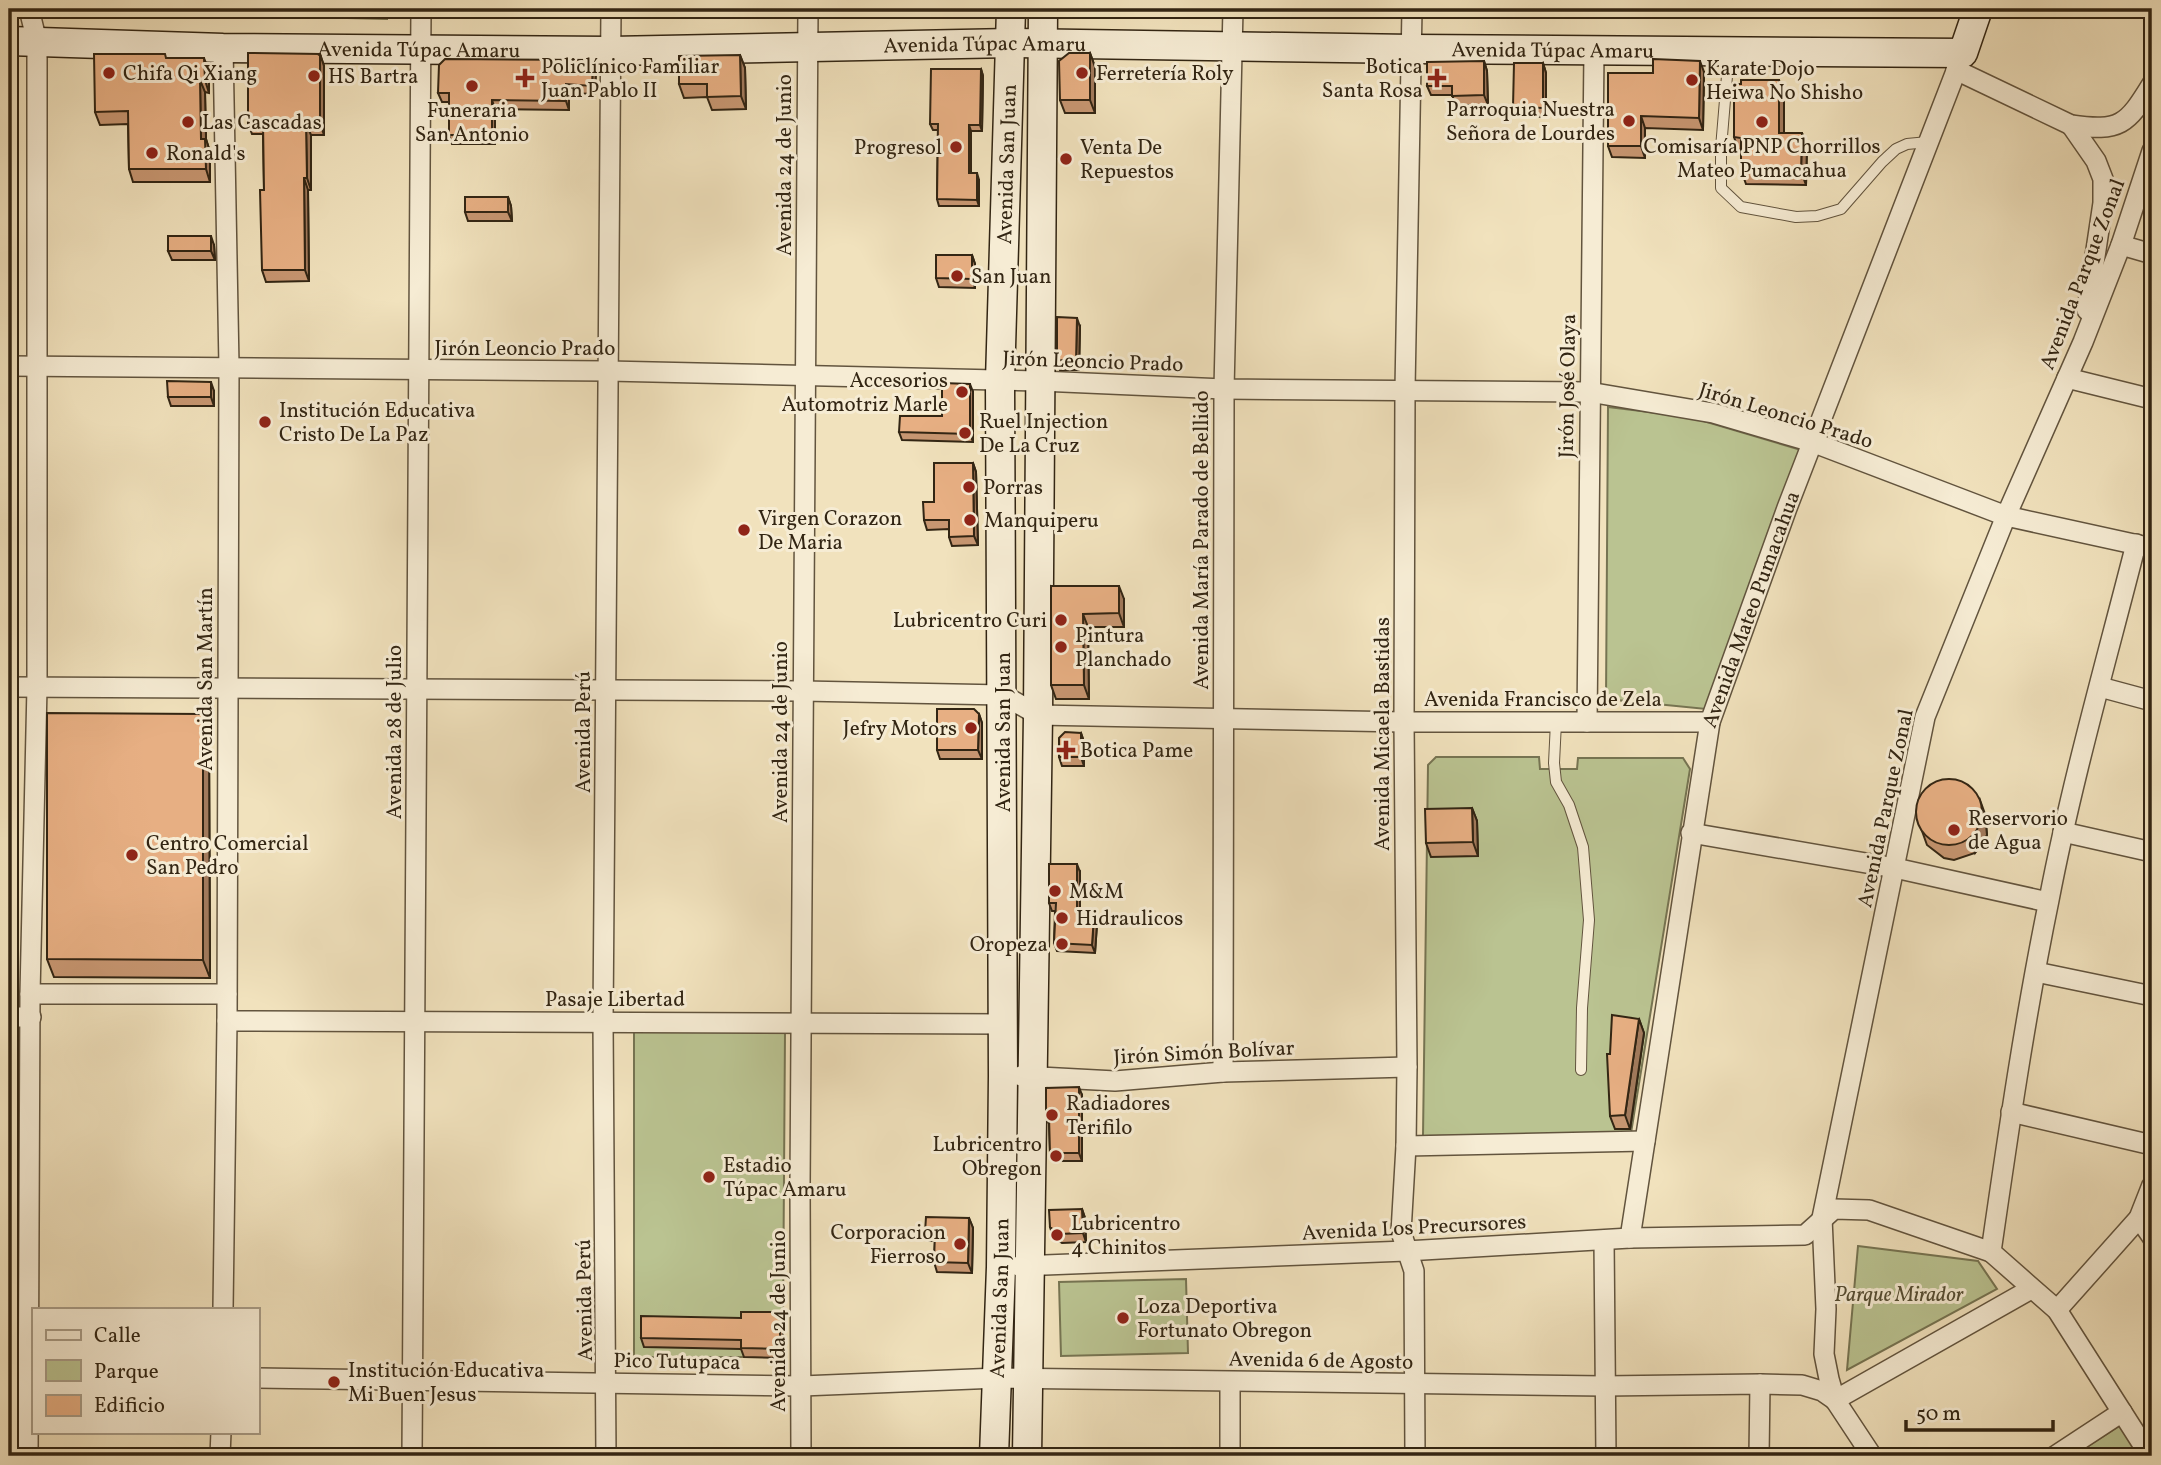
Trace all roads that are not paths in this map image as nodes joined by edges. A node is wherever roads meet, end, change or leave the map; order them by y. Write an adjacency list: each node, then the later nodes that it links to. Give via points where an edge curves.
1 (29, 9): 11 (street)
2 (421, 9): 16 (street, Avenida 28 de Julio)
3 (611, 9): 19 (street, Avenida Perú)
4 (808, 9): 17 (street, Avenida 24 de Junio)
5 (1011, 9): 12 (main road, Avenida San Juan)
6 (1043, 9): 13 (main road, Avenida San Juan)
7 (1233, 9): 14 (street, Avenida María Parado de Bellido)
8 (1412, 9): 18 (street, Avenida Micaela Bastidas)
9 (1978, 9): 22 (main road, Avenida Mateo Pumacahua)
10 (9, 41): 11 (main road, Avenida Túpac Amaru)
11 (37, 42): 15 (main road, Avenida Túpac Amaru); 31 (street)
12 (1011, 43): 13 (main road, Avenida Túpac Amaru); 17 (main road, Avenida Túpac Amaru); 37 (main road, Avenida San Juan)
13 (1043, 44): 14 (main road, Avenida Túpac Amaru); 38 (main road, Avenida San Juan)
14 (1233, 45): 18 (main road, Avenida Túpac Amaru); 39 (street, Avenida María Parado de Bellido)
15 (223, 48): 16 (main road, Avenida Túpac Amaru); 32 (street, Avenida San Martín)
16 (421, 49): 19 (main road, Avenida Túpac Amaru); 34 (street, Avenida 28 de Julio)
17 (808, 49): 19 (main road, Avenida Túpac Amaru); 35 (street, Avenida 24 de Junio)
18 (1412, 49): 20 (main road, Avenida Túpac Amaru); 40 (street, Avenida Micaela Bastidas)
19 (611, 51): 33 (street, Avenida Perú)
20 (1594, 51): 21 (main road, Avenida Túpac Amaru); 41 (street, Jirón José Olaya)
21 (1729, 52): 22 (main road, Avenida Túpac Amaru); 25 (lane, via 1721,188 1741,206 1796,217 1842,209 1896,149)
22 (1959, 61): 24 (street); 25 (street, Avenida Mateo Pumacahua)
23 (2152, 85): 24 (street, via 2120,124 2105,128)
24 (2071, 125): 29 (street, via 2103,179)
25 (1928, 142): 43 (street, Avenida Mateo Pumacahua)
26 (2152, 151): 27 (street, Avenida Parque Zonal)
27 (2121, 245): 28 (street); 29 (street, Avenida Parque Zonal)
28 (2152, 254)
29 (2083, 342): 36 (street, Avenida Parque Zonal)
30 (9, 366): 31 (street, Jirón Leoncio Prado)
31 (36, 366): 32 (street, Jirón Leoncio Prado); 47 (street)
32 (229, 366): 34 (street, Jirón Leoncio Prado); 49 (street, Avenida San Martín)
33 (608, 370): 34 (street, Jirón Leoncio Prado); 35 (street, Jirón Leoncio Prado); 51 (street, Avenida Perú)
34 (419, 371): 50 (street, Avenida 28 de Julio)
35 (806, 377): 37 (street, Jirón Leoncio Prado); 52 (street, Avenida 24 de Junio)
36 (2067, 378): 42 (street); 44 (street, Avenida Parque Zonal)
37 (1000, 381): 38 (street, Jirón Leoncio Prado); 53 (main road, Avenida San Juan)
38 (1040, 381): 39 (street, Jirón Leoncio Prado); 55 (main road, Avenida San Juan)
39 (1224, 389): 40 (street, Jirón Leoncio Prado); 56 (street, Avenida María Parado de Bellido)
40 (1405, 389): 41 (street, Jirón Leoncio Prado); 57 (street, Avenida Micaela Bastidas)
41 (1589, 392): 43 (street, Jirón Leoncio Prado, via 1713,413); 59 (street, Jirón José Olaya)
42 (2152, 399)
43 (1812, 442): 44 (street, Jirón Leoncio Prado); 60 (street, Avenida Mateo Pumacahua)
44 (2006, 516): 45 (street, Jirón Leoncio Prado); 64 (street, Avenida Parque Zonal, via 1925,718)
45 (2144, 546): 48 (street)
46 (9, 687): 47 (street)
47 (37, 687): 49 (street); 67 (street)
48 (2100, 687): 54 (street); 61 (street)
49 (227, 690): 50 (street); 68 (street, Avenida San Martín)
50 (417, 690): 51 (street); 73 (street, Avenida 28 de Julio)
51 (606, 691): 52 (street); 74 (street, Avenida Perú)
52 (803, 691): 53 (street); 75 (street, Avenida 24 de Junio)
53 (1003, 695): 55 (street, Avenida Francisco de Zela); 76 (main road, Avenida San Juan)
54 (2152, 701)
55 (1038, 715): 56 (street, Avenida Francisco de Zela); 81 (main road, Avenida San Juan)
56 (1223, 720): 57 (street, Avenida Francisco de Zela); 79 (street, Avenida María Parado de Bellido)
57 (1404, 722): 58 (street, Avenida Francisco de Zela); 77 (street, Avenida Micaela Bastidas)
58 (1556, 722): 59 (street, Avenida Francisco de Zela); 78 (lane, via 1556,782 1583,847 1589,920)
59 (1587, 722): 60 (street, Avenida Francisco de Zela)
60 (1710, 722): 62 (street, Avenida Mateo Pumacahua)
61 (2063, 832): 63 (street); 65 (street)
62 (1692, 834): 64 (street); 83 (street, Avenida Mateo Pumacahua)
63 (2152, 852)
64 (1895, 868): 65 (street); 87 (street, Avenida Parque Zonal)
65 (2048, 902): 66 (street)
66 (2036, 972): 69 (street); 82 (street)
67 (30, 993): 68 (street); 71 (street)
68 (227, 994): 72 (street, Avenida San Martín)
69 (2152, 996)
70 (9, 1017): 71 (street)
71 (31, 1017): 99 (street)
72 (227, 1021): 73 (street, Pasaje Libertad); 97 (street, Avenida San Martín)
73 (414, 1022): 74 (street, Pasaje Libertad); 102 (street, Avenida 28 de Julio)
74 (603, 1022): 75 (street, Pasaje Libertad); 104 (street, Avenida Perú)
75 (801, 1023): 76 (street, Pasaje Libertad); 108 (street, Avenida 24 de Junio)
76 (1003, 1024): 80 (main road, Avenida San Juan)
77 (1407, 1067): 79 (street, Jirón Simón Bolívar); 85 (street, Avenida Micaela Bastidas)
78 (1581, 1070)
79 (1223, 1072): 81 (street, Jirón Simón Bolívar, via 1115,1081)
80 (1003, 1076): 81 (street, Jirón Simón Bolívar); 95 (main road, Avenida San Juan)
81 (1033, 1076): 94 (main road, Avenida San Juan)
82 (2011, 1112): 84 (street); 93 (street)
83 (1645, 1141): 85 (street); 90 (street, Avenida Mateo Pumacahua)
84 (2152, 1144)
85 (1406, 1146): 92 (street, Avenida Micaela Bastidas, via 1401,1232)
86 (2152, 1185): 88 (street)
87 (1822, 1217): 90 (street, Avenida Los Precursores, via 1805,1235); 93 (street, via 1834,1209 1869,1210); 110 (street, Avenida Parque Zonal, via 1824,1354)
88 (2139, 1218): 89 (street); 98 (street)
89 (2152, 1237)
90 (1630, 1238): 91 (street, Avenida Los Precursores)
91 (1604, 1240): 92 (street, Avenida Los Precursores); 109 (street)
92 (1406, 1251): 94 (street, Avenida Los Precursores); 106 (street, Avenida Micaela Bastidas, via 1414,1271)
93 (1991, 1252): 96 (street)
94 (1030, 1265): 95 (street, Avenida Los Precursores); 103 (main road, Avenida San Juan)
95 (1001, 1267): 101 (main road, Avenida San Juan)
96 (2031, 1289): 98 (street); 110 (street)
97 (223, 1308)
98 (2057, 1310): 111 (street)
99 (23, 1378): 113 (street)
100 (259, 1378): 102 (street, Pico Tutupaca)
101 (998, 1378): 103 (street, Avenida 6 de Agosto); 108 (street, Avenida 6 de Agosto); 118 (main road, Avenida San Juan)
102 (412, 1379): 104 (street, Pico Tutupaca); 115 (street, Avenida 28 de Julio)
103 (1028, 1379): 105 (street, Avenida 6 de Agosto); 119 (main road, Avenida San Juan)
104 (607, 1382): 108 (street, Pico Tutupaca); 116 (street, Avenida Perú)
105 (1230, 1382): 106 (street, Avenida 6 de Agosto); 120 (street)
106 (1415, 1383): 109 (street, Avenida 6 de Agosto); 121 (street, Avenida Micaela Bastidas)
107 (1760, 1384): 109 (street, Avenida 6 de Agosto); 110 (street, Avenida 6 de Agosto, via 1802,1385); 123 (street)
108 (802, 1386): 117 (street, Avenida 24 de Junio)
109 (1604, 1386): 122 (street)
110 (1835, 1400): 124 (street, Avenida Parque Zonal)
111 (2122, 1412): 125 (street); 126 (street)
112 (221, 1434): 114 (street)
113 (27, 1456)
114 (220, 1456)
115 (412, 1456)
116 (606, 1456)
117 (801, 1456)
118 (994, 1456)
119 (1027, 1456)
120 (1230, 1456)
121 (1415, 1456)
122 (1605, 1456)
123 (1759, 1456)
124 (1872, 1456)
125 (2055, 1456)
126 (2150, 1456)

